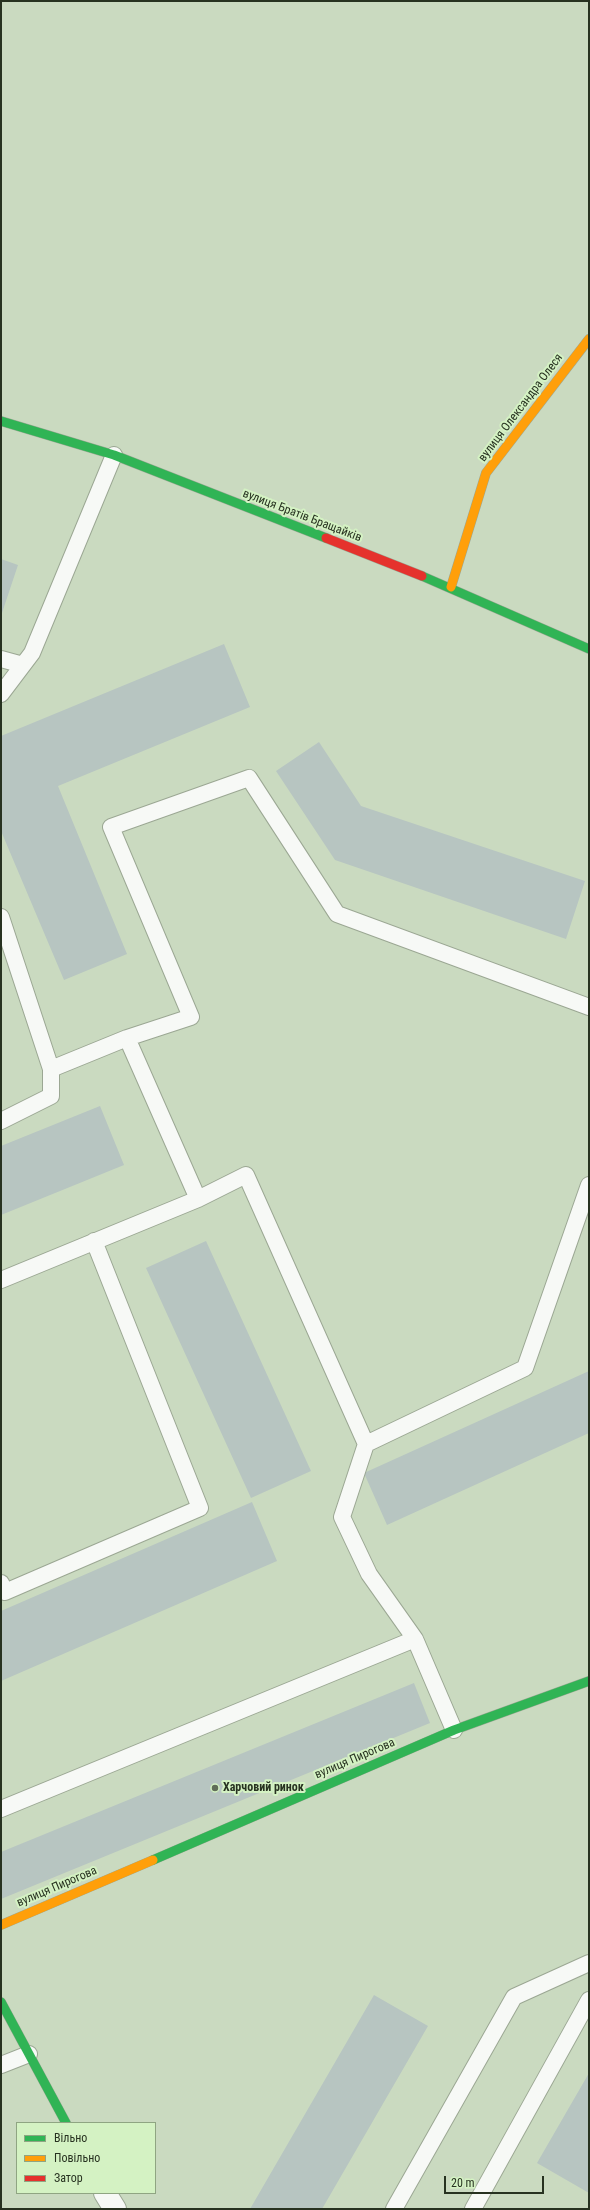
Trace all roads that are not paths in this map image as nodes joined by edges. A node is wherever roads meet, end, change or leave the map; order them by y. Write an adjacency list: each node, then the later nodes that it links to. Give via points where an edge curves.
1 (589, 339): 4 (street, вулиця Олександра Олеся, via 486,473)
2 (1, 421): 3 (street, вулиця Братів Бращайків)
3 (114, 455): 4 (street, вулиця Братів Бращайків); 7 (lane, via 32,653)
4 (451, 587): 5 (street, вулиця Братів Бращайків)
5 (589, 648)
6 (1, 659): 7 (lane)
7 (23, 665): 8 (lane)
8 (1, 694)
9 (1, 917): 12 (lane)
10 (589, 1007): 11 (lane, via 337,914 249,778 111,827 190,1017)
11 (127, 1038): 12 (lane); 15 (lane)
12 (51, 1069): 13 (lane, via 51,1096)
13 (1, 1121)
14 (589, 1185): 18 (lane, via 525,1368)
15 (198, 1199): 16 (lane); 18 (lane, via 246,1175)
16 (94, 1241): 17 (lane); 19 (lane, via 200,1508 5,1592)
17 (1, 1280)
18 (366, 1444): 20 (lane, via 342,1517 369,1574)
19 (1, 1583)
20 (415, 1640): 22 (lane); 23 (lane)
21 (589, 1681): 22 (street, вулиця Пирогова)
22 (454, 1730): 24 (street, вулиця Пирогова)
23 (1, 1809)
24 (1, 1925)
25 (589, 1963): 33 (lane, via 514,1997)
26 (589, 2000): 34 (lane)
27 (1, 2002): 28 (street)
28 (29, 2054): 29 (lane); 30 (street)
29 (1, 2065)
30 (65, 2122)
31 (106, 2194): 32 (street)
32 (115, 2209)
33 (394, 2209)
34 (473, 2209)

